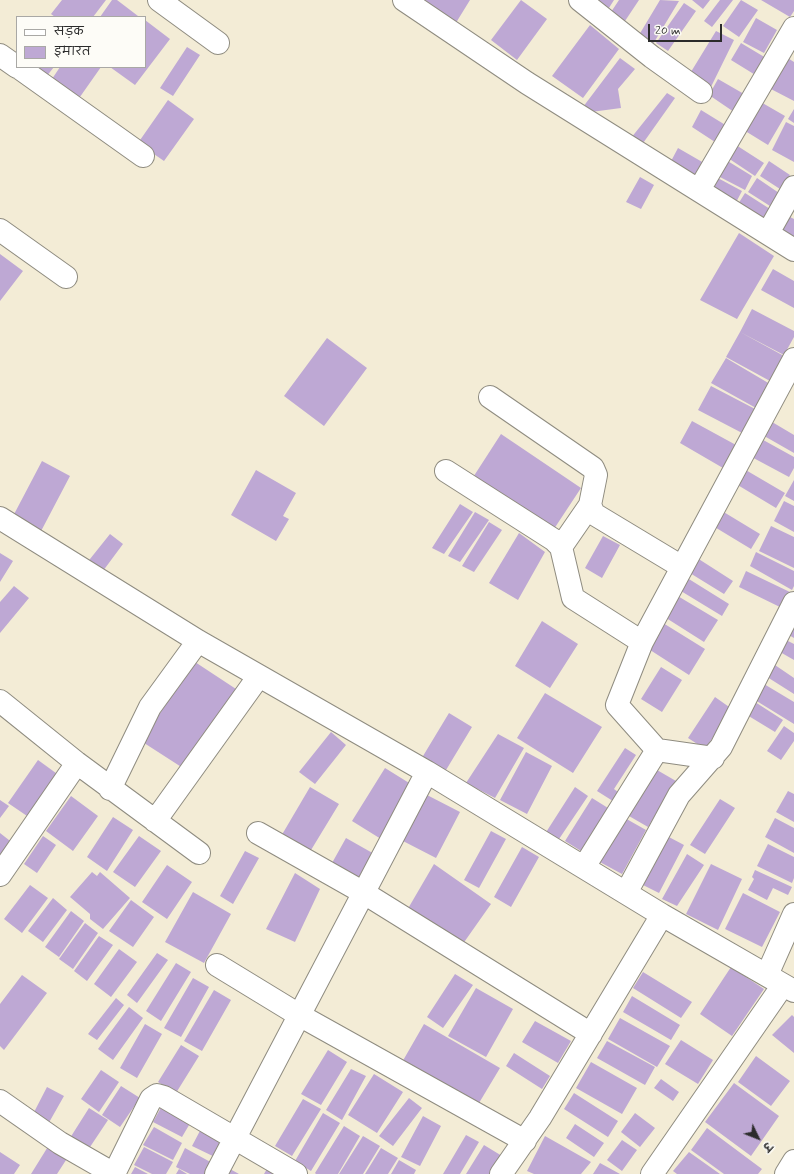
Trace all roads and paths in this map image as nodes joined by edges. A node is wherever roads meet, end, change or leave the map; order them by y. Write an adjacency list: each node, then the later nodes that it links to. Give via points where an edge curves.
1 (159, 0): 5 (street)
2 (580, 0): 9 (street)
3 (407, 1): 12 (street, via 528,82)
4 (794, 28): 12 (street)
5 (218, 43)
6 (0, 55): 7 (street)
7 (16, 66)
8 (18, 68): 10 (street)
9 (700, 92)
10 (143, 156)
11 (794, 187): 14 (street)
12 (699, 190): 14 (street)
13 (0, 230): 16 (street)
14 (768, 233): 15 (street)
15 (794, 250)
16 (66, 278)
17 (794, 359): 23 (street)
18 (490, 397): 20 (street, via 592,468 596,475 596,483)
19 (446, 471): 22 (street)
20 (590, 506): 22 (street); 23 (street, via 594,514)
21 (0, 518): 25 (street)
22 (561, 547): 26 (street, via 572,598)
23 (682, 568): 26 (street)
24 (794, 603): 30 (street)
25 (198, 641): 27 (street); 33 (street, via 150,707)
26 (642, 642): 29 (street, via 617,705)
27 (259, 676): 32 (street); 34 (street)
28 (0, 701): 31 (street)
29 (657, 750): 30 (street); 37 (street)
30 (713, 758): 40 (street, via 679,795)
31 (77, 763): 33 (street); 38 (street)
32 (427, 772): 37 (street); 39 (street)
33 (110, 789): 34 (street)
34 (155, 821): 36 (street)
35 (258, 832): 39 (street)
36 (199, 853)
37 (584, 867): 40 (street)
38 (0, 875)
39 (364, 893): 45 (street); 46 (street)
40 (626, 893): 42 (street)
41 (794, 914): 44 (street)
42 (662, 915): 44 (street); 46 (street)
43 (216, 965): 45 (street)
44 (781, 984): 55 (street)
45 (299, 1015): 48 (street); 49 (street)
46 (591, 1034): 49 (street)
47 (0, 1101): 51 (street, via 60,1143)
48 (236, 1138): 51 (street, via 157,1095 151,1100); 52 (street); 53 (street)
49 (525, 1140): 54 (street)
50 (794, 1161): 56 (street)
51 (114, 1174)
52 (216, 1174)
53 (296, 1174)
54 (501, 1174)
55 (652, 1174)
56 (786, 1174)

